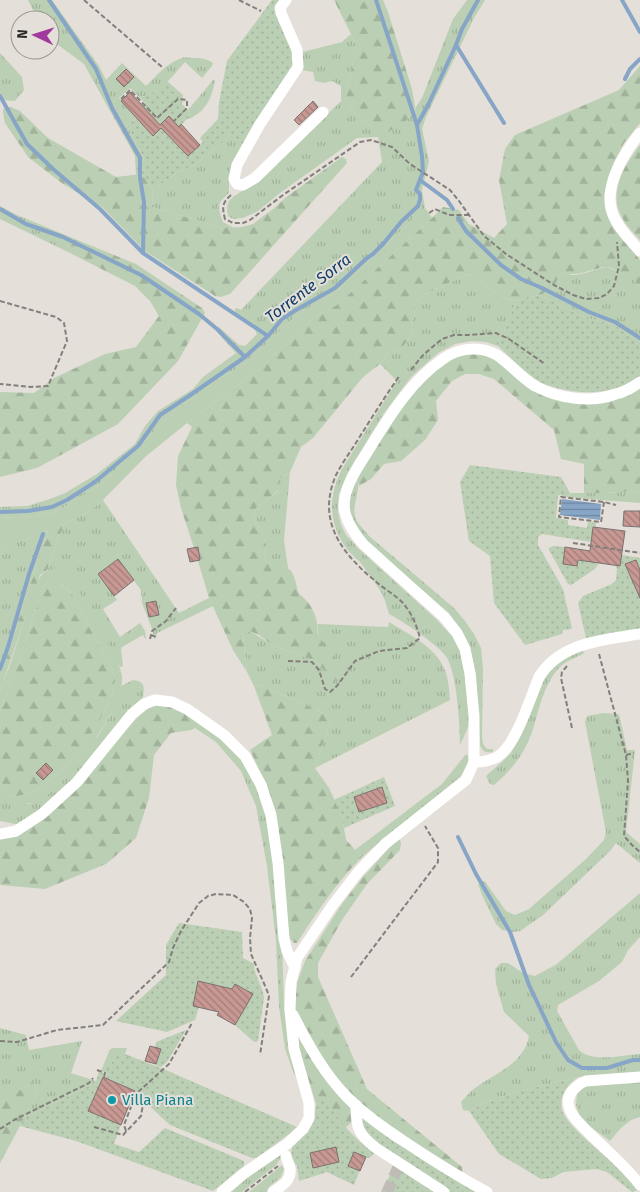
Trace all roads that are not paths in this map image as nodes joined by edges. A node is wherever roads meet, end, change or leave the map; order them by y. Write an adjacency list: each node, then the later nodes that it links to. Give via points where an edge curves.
1 (286, 0): 2 (street, via 280,8 297,50 298,66 236,165 234,179 237,184 243,185 255,178)
2 (323, 112)
3 (640, 134): 4 (street, via 620,165 610,195 610,208 615,220)
4 (640, 251)
5 (640, 382): 7 (street, via 602,398 568,397 536,386 497,355 484,350 458,351 444,358 413,385 346,488 343,506 353,532 444,617 466,649 474,716)
6 (640, 634): 7 (street, via 575,647 551,662 539,677 515,737 507,748 498,756)
7 (474, 762): 9 (street, via 466,780 385,844 359,871 309,939 297,958)
8 (0, 834): 9 (street, via 16,831 42,814 77,782 132,714 144,704 155,700 172,702 224,735 245,756 261,786 271,815 284,939)
9 (295, 968): 10 (street)
10 (290, 1009): 12 (street, via 325,1069 347,1098); 15 (street, via 294,1049 309,1103 309,1118 303,1129 286,1144)
11 (640, 1077): 14 (street, via 586,1081 572,1090 568,1106 580,1123)
12 (356, 1104): 17 (street, via 358,1130 366,1140); 18 (street, via 376,1122 429,1158)
13 (286, 1156): 16 (street, via 290,1167 288,1180)
14 (640, 1185)
15 (222, 1192)
16 (273, 1192)
17 (444, 1192)
18 (487, 1192)

